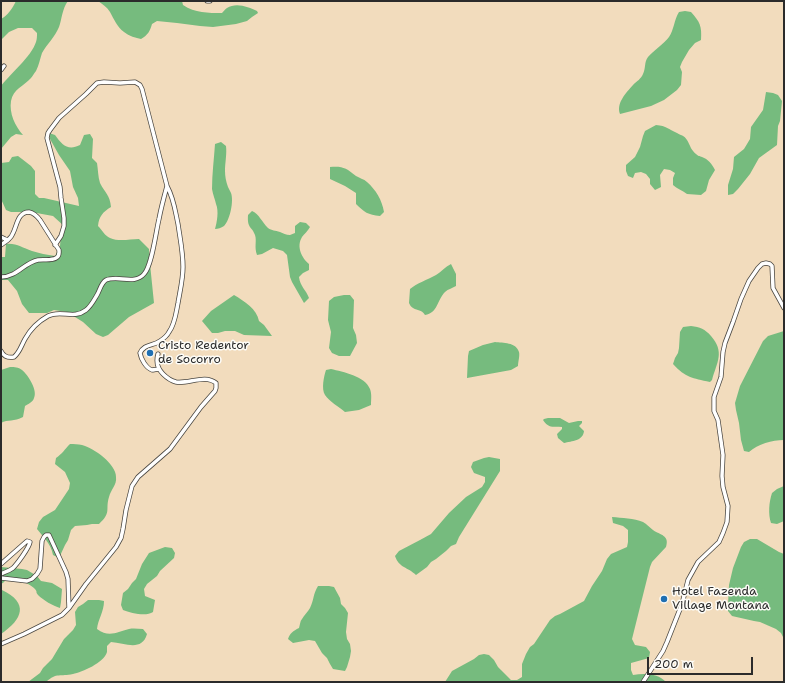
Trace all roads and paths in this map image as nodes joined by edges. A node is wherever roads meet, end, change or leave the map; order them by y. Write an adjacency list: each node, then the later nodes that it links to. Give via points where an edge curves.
1 (207, 1): 2 (street)
2 (210, 1)
3 (4, 66): 4 (street)
4 (1, 70)
5 (167, 186): 9 (street, via 140,85 135,82 97,84 59,118 48,133 64,218 61,236); 12 (street, via 152,252 145,273 141,277 107,280 87,309 75,315 51,314 33,328 14,357 6,357); 14 (street, via 175,204 182,248 182,281 169,333 160,341 143,348 140,353 148,368)
6 (1, 237): 7 (street)
7 (8, 240): 8 (street); 9 (street, via 19,218 29,212 40,220)
8 (1, 245)
9 (55, 245): 10 (street, via 59,250 58,257 37,260 13,274)
10 (1, 277)
11 (784, 308): 20 (street, via 773,288 772,266 762,264 749,281 724,343 721,377 714,396 714,411 718,420 723,455 722,476 728,506 727,522 719,542 698,562 688,580 682,604 667,642)
12 (1, 351)
13 (158, 354): 14 (street)
14 (159, 369): 18 (street, via 176,382 210,380 216,383 216,388 170,449 135,481 121,538)
15 (1, 564): 16 (street, via 22,544 30,542 16,564 8,572)
16 (1, 574)
17 (1, 578): 18 (street, via 27,581 32,579 40,569 42,541 49,535 66,572)
18 (70, 608): 19 (street, via 62,615)
19 (1, 644)
20 (643, 682)

